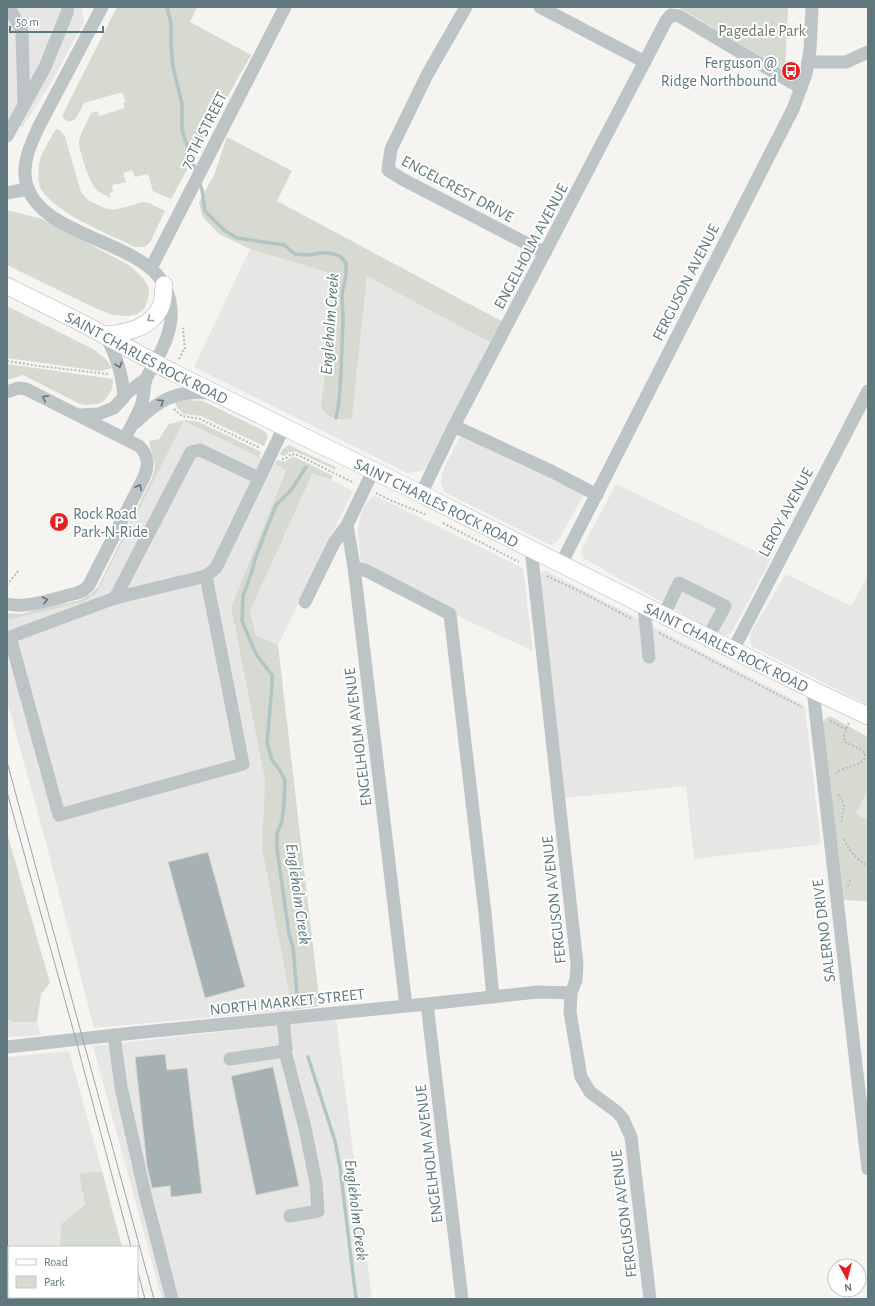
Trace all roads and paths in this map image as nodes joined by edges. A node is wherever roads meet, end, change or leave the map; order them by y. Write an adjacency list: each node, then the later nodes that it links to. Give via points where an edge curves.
1 (9, 7): 12 (street, via 22,31)
2 (68, 7): 12 (street, via 45,67)
3 (102, 7): 14 (street, via 30,145 25,174)
4 (285, 7): 17 (street, 70TH STREET)
5 (466, 7): 16 (street, ENGELCREST DRIVE, via 427,74 391,149 388,170)
6 (540, 7): 9 (street)
7 (812, 7): 10 (street, FERGUSON AVENUE)
8 (868, 52): 10 (street, via 846,62)
9 (645, 62): 11 (street, ENGELHOLM AVENUE, via 666,21 671,15 679,16); 16 (street, ENGELHOLM AVENUE)
10 (808, 62): 11 (street, FERGUSON AVENUE)
11 (801, 88): 41 (street, FERGUSON AVENUE)
12 (24, 104): 13 (street)
13 (9, 132)
14 (28, 189): 15 (street); 17 (street, via 37,205 49,216)
15 (7, 193)
16 (545, 253): 31 (street, ENGELHOLM AVENUE)
17 (150, 268): 18 (street)
18 (164, 285): 20 (main road, one-way to 20, via 163,300 156,315 130,331); 22 (street, via 169,299 170,330)
19 (7, 286): 20 (main road, SAINT CHARLES ROCK ROAD)
20 (106, 335): 22 (main road, SAINT CHARLES ROCK ROAD); 28 (street, one-way to 28, via 120,368)
21 (7, 361): 23 (path, via 85,372)
22 (155, 363): 24 (street); 27 (main road, SAINT CHARLES ROCK ROAD)
23 (114, 373)
24 (146, 379): 28 (street); 33 (street, via 141,403)
25 (868, 391): 56 (street, LEROY AVENUE)
26 (7, 392): 30 (street, one-way to 26, via 26,389 18,388)
27 (214, 393): 32 (main road, SAINT CHARLES ROCK ROAD); 33 (street, one-way to 27, via 154,407 168,398 190,392)
28 (124, 397): 30 (street, via 108,411 88,416)
29 (171, 403): 34 (path, via 174,410 182,416 200,420)
30 (80, 415): 33 (street)
31 (454, 426): 40 (street, ENGELHOLM AVENUE); 41 (street)
32 (284, 427): 36 (main road, SAINT CHARLES ROCK ROAD); 37 (street)
33 (128, 433): 52 (street, one-way to 33, via 32,604 78,593 89,586 147,471 144,450)
34 (263, 449)
35 (279, 457): 38 (path, via 285,459 291,454 298,455)
36 (373, 471): 40 (main road, SAINT CHARLES ROCK ROAD); 43 (street)
37 (259, 478): 48 (street, via 216,568); 50 (street, via 200,450 191,452)
38 (355, 484)
39 (378, 494): 42 (path)
40 (421, 494): 44 (main road, SAINT CHARLES ROCK ROAD)
41 (597, 495): 45 (street, FERGUSON AVENUE)
42 (421, 512)
43 (347, 525): 46 (street, ENGELHOLM AVENUE); 51 (street, via 334,543)
44 (531, 549): 45 (main road, SAINT CHARLES ROCK ROAD); 65 (street, FERGUSON AVENUE, via 577,964)
45 (561, 564): 53 (main road, SAINT CHARLES ROCK ROAD)
46 (354, 567): 66 (street, via 367,571 450,614 486,913); 68 (street, ENGELHOLM AVENUE)
47 (18, 570): 49 (path)
48 (206, 576): 50 (street); 50 (street, via 243,764 59,815 10,637)
49 (7, 585)
50 (115, 598)
51 (305, 602)
52 (7, 604)
53 (644, 606): 54 (main road, SAINT CHARLES ROCK ROAD); 57 (street)
54 (664, 615): 55 (main road, SAINT CHARLES ROCK ROAD); 55 (street, via 679,583 725,606)
55 (708, 637): 56 (main road, SAINT CHARLES ROCK ROAD)
56 (733, 650): 58 (main road, SAINT CHARLES ROCK ROAD)
57 (650, 657)
58 (813, 690): 59 (main road, SAINT CHARLES ROCK ROAD); 74 (street, SALERNO DRIVE)
59 (861, 713): 60 (path, via 844,736 845,742 860,749 865,758 860,763 838,770)
60 (835, 777)
61 (837, 792): 62 (path, via 844,804)
62 (841, 826)
63 (842, 834): 64 (path, via 848,848)
64 (868, 866)
65 (571, 993): 66 (street, NORTH MARKET STREET, via 537,992); 78 (street, FERGUSON AVENUE, via 570,1012 581,1077 590,1092 623,1119 630,1137)
66 (493, 997): 67 (street, NORTH MARKET STREET)
67 (427, 1004): 68 (street, NORTH MARKET STREET); 77 (street, ENGELHOLM AVENUE)
68 (406, 1006): 69 (street, NORTH MARKET STREET)
69 (283, 1018): 70 (street, NORTH MARKET STREET); 72 (street, via 286,1049)
70 (114, 1035): 71 (street, NORTH MARKET STREET); 76 (street, via 121,1087 140,1177)
71 (7, 1047)
72 (284, 1051): 73 (street); 75 (street, via 307,1136 316,1183 318,1211)
73 (230, 1059)
74 (868, 1169)
75 (290, 1216)
76 (172, 1299)
77 (462, 1299)
78 (650, 1299)

